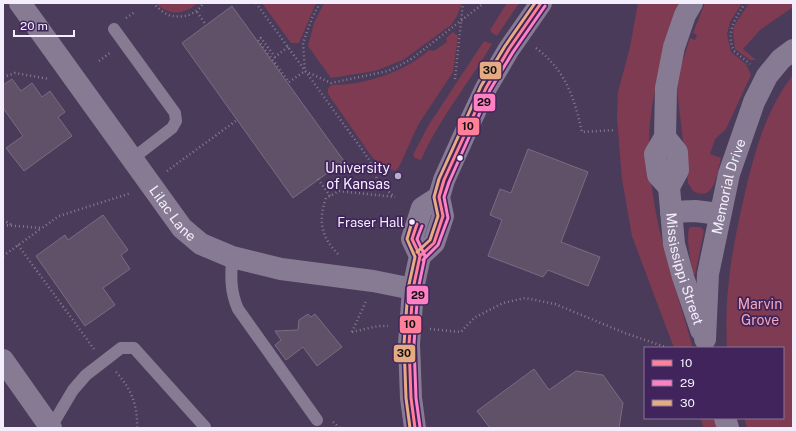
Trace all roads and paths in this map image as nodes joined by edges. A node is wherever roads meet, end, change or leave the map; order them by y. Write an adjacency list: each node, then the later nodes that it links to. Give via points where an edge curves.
1 (20, 3): 28 (street, Lilac Lane)
2 (153, 3): 12 (path, via 169,15 182,16)
3 (203, 3): 12 (path)
4 (256, 3): 16 (path)
5 (320, 3): 22 (path, via 303,43)
6 (463, 3): 13 (path)
7 (484, 3): 13 (path)
8 (541, 3): 42 (street, via 486,88 444,180 438,197 444,216 434,243 420,256)
9 (692, 3): 32 (street, Mississippi Street, via 674,47 666,88 665,137 655,154 658,175 669,187)
10 (745, 3): 21 (path, via 732,23 730,34 734,51)
11 (135, 12): 14 (path)
12 (197, 12): 15 (path)
13 (461, 20): 22 (path, via 410,60 388,71 331,83); 24 (path)
14 (118, 25): 28 (lane, via 176,121 172,128)
15 (206, 25)
16 (288, 47): 22 (path); 22 (path, via 275,57 261,38 258,40 289,83)
17 (536, 48): 27 (path, via 551,60 565,81 575,104 582,132)
18 (793, 50): 33 (street, Memorial Drive, via 768,76 754,102 729,174)
19 (112, 52): 20 (path)
20 (99, 61)
21 (745, 61)
22 (305, 71): 31 (path, via 370,161 378,184 395,197 339,191)
23 (3, 77): 25 (path, via 15,73)
24 (455, 79)
25 (52, 80)
26 (237, 120): 30 (path)
27 (615, 130)
28 (132, 159): 30 (street, Lilac Lane)
29 (318, 179): 31 (path)
30 (151, 185): 37 (path, via 59,216); 40 (street, Lilac Lane, via 182,228 201,244)
31 (330, 196): 41 (path, via 326,198 321,211 321,226 331,247)
32 (671, 212): 33 (street); 46 (street, Mississippi Street, via 674,244 682,277)
33 (720, 214): 46 (street, Memorial Drive, via 708,274)
34 (3, 220): 36 (path)
35 (3, 225): 36 (path)
36 (13, 226): 37 (path)
37 (42, 228): 38 (path)
38 (18, 245): 39 (path); 49 (path)
39 (3, 256)
40 (232, 257): 42 (street, Lilac Lane, via 281,269); 50 (lane, via 230,285 238,309)
41 (341, 258)
42 (413, 289): 54 (street, via 409,344)
43 (367, 298): 44 (path, via 352,332)
44 (388, 326)
45 (428, 328): 47 (path, via 461,332 474,318 503,303 525,298 555,304)
46 (706, 344)
47 (665, 347)
48 (3, 360): 52 (street)
49 (103, 361): 51 (lane, via 121,348 134,348); 52 (lane, via 73,390); 53 (path, via 129,389 136,408)
50 (316, 420)
51 (205, 427)
52 (51, 428)
53 (137, 428)
54 (414, 428)

